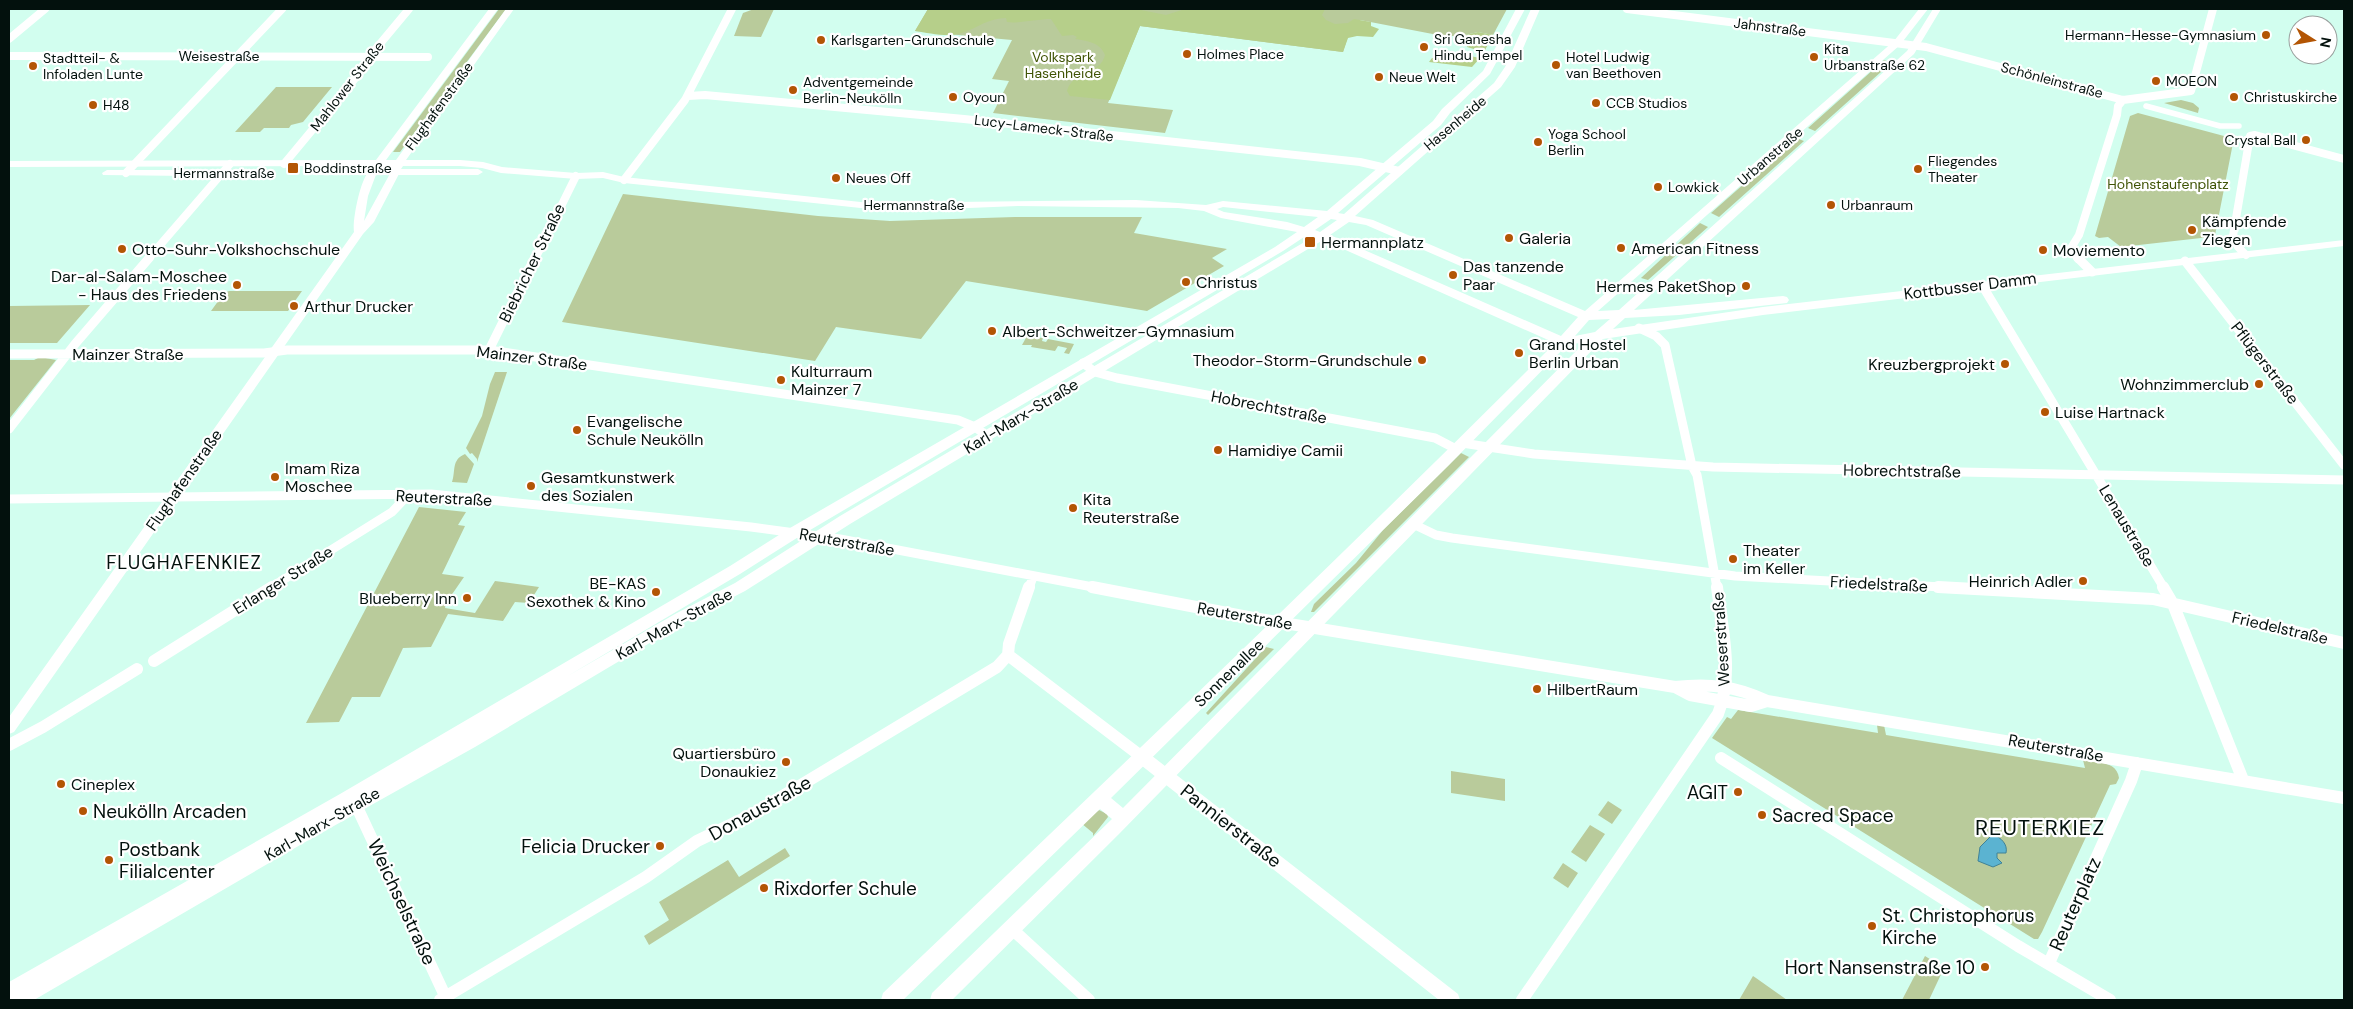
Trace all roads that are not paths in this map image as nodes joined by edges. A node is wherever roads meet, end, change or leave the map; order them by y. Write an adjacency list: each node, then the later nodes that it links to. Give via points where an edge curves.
1 (45, 9): 13 (street)
2 (282, 9): 18 (street)
3 (409, 9): 19 (street, Mahlower Straße)
4 (493, 9): 31 (main road, Flughafenstraße)
5 (510, 9): 36 (main road, Flughafenstraße)
6 (732, 9): 23 (street)
7 (1627, 9): 14 (street, Jahnstraße)
8 (1924, 9): 14 (main road, Urbanstraße)
9 (1937, 9): 15 (main road, Urbanstraße)
10 (2213, 9): 25 (street, Schönleinstraße, via 2191,91)
11 (1521, 10): 12 (main road); 22 (main road, Hasenheide, via 1491,66)
12 (1535, 11): 24 (main road, Hasenheide, via 1510,67)
13 (9, 39)
14 (1897, 44): 15 (street, Jahnstraße); 17 (main road, Urbanstraße)
15 (1914, 46): 21 (main road, Urbanstraße); 25 (street, Schönleinstraße)
16 (9, 56): 18 (street, Weisestraße)
17 (1883, 56): 21 (main road); 28 (main road, Urbanstraße)
18 (237, 57): 19 (street, Weisestraße); 32 (street)
19 (371, 57): 20 (street, Weisestraße); 34 (street, Mahlower Straße)
20 (428, 57)
21 (1900, 62): 29 (main road, Urbanstraße)
22 (1473, 85): 24 (main road, via 1482,89); 35 (main road, Hasenheide, via 1437,122)
23 (688, 96): 35 (street, Lucy-Lameck-Straße, via 946,117); 43 (street)
24 (1486, 96): 39 (main road, Hasenheide)
25 (2123, 100): 54 (street, via 2116,110 2079,235 2071,248)
26 (2146, 106): 27 (street, via 2220,126)
27 (2239, 126)
28 (1796, 133): 29 (main road); 55 (main road, Urbanstraße)
29 (1814, 140): 57 (main road, Urbanstraße)
30 (2344, 159): 52 (street, via 2250,136 2233,236)
31 (378, 162): 34 (main road, Hermannstraße); 36 (main road, Hermannstraße); 40 (main road, Flughafenstraße)
32 (135, 163): 33 (main road, Hermannstraße); 37 (main road, Hermannstraße); 41 (street)
33 (9, 164)
34 (284, 164): 37 (main road, Hermannstraße)
35 (1386, 166): 39 (street, Lucy-Lameck-Straße); 45 (main road, Hasenheide)
36 (397, 167): 40 (main road, Hermannstraße); 42 (main road, Hermannstraße); 48 (street, Flughafenstraße, via 369,222)
37 (227, 168): 40 (main road, Hermannstraße); 41 (main road, Hermannstraße); 68 (street)
38 (9, 171): 41 (main road, Hermannstraße)
39 (1399, 171): 46 (main road, Hasenheide)
40 (372, 172): 48 (street, Flughafenstraße, via 362,201)
41 (126, 173)
42 (576, 176): 43 (main road, Hermannstraße, via 605,183); 65 (street, Biebricher Straße)
43 (624, 180): 44 (main road, Hermannstraße, via 870,206 1136,203)
44 (1206, 208): 45 (main road, Hermannstraße, via 1223,204); 47 (main road, Hermannstraße, via 1221,215)
45 (1329, 215): 46 (main road); 47 (main road)
46 (1348, 218): 50 (main road); 60 (main road, via 1369,222)
47 (1307, 230): 50 (main road); 69 (main road, Karl-Marx-Straße)
48 (360, 232): 66 (street, Flughafenstraße)
49 (2344, 235): 52 (main road, Kottbusser Damm)
50 (1323, 236): 64 (main road); 70 (main road, Karl-Marx-Straße)
51 (2344, 243): 52 (main road, Kottbusser Damm)
52 (2242, 251): 53 (main road, Kottbusser Damm); 54 (main road, Kottbusser Damm)
53 (2185, 261): 54 (main road, Kottbusser Damm); 76 (street, Pflügerstraße)
54 (2088, 269): 56 (main road, Kottbusser Damm); 58 (main road, Kottbusser Damm)
55 (1629, 278): 57 (main road); 60 (main road, Urbanstraße)
56 (1982, 285): 61 (main road, Kottbusser Damm); 78 (street, Lenaustraße)
57 (1650, 288): 59 (main road, Urbanstraße)
58 (1679, 311): 59 (main road, Kottbusser Damm); 61 (main road)
59 (1621, 315): 60 (main road); 63 (main road)
60 (1586, 316): 63 (main road); 64 (main road)
61 (1686, 322): 62 (main road, Kottbusser Damm)
62 (1639, 328): 63 (main road, Kottbusser Damm); 77 (street, Weserstraße, via 1660,338 1665,345)
63 (1597, 337): 64 (main road); 75 (main road, Sonnenallee)
64 (1563, 342): 74 (main road, Sonnenallee)
65 (489, 350): 66 (street, Mainzer Straße); 71 (street, Mainzer Straße, via 958,420)
66 (275, 351): 68 (street, Mainzer Straße); 81 (street, Flughafenstraße)
67 (9, 354): 68 (street, Mainzer Straße)
68 (68, 354): 72 (street)
69 (1083, 364): 70 (street, Hobrechtstraße); 71 (main road, Karl-Marx-Straße)
70 (1095, 372): 73 (main road, Karl-Marx-Straße); 74 (street, Hobrechtstraße, via 1434,438)
71 (975, 427): 73 (street, Mainzer Straße); 84 (main road, Karl-Marx-Straße)
72 (9, 429)
73 (987, 436): 85 (main road, Karl-Marx-Straße)
74 (1459, 446): 75 (street, Hobrechtstraße); 89 (main road, Sonnenallee)
75 (1488, 447): 77 (street, Hobrechtstraße, via 1582,459); 83 (main road, Sonnenallee)
76 (2344, 465)
77 (1692, 466): 78 (street, Hobrechtstraße); 86 (street, Weserstraße, via 1698,480)
78 (2096, 475): 79 (street, Hobrechtstraße); 88 (street, Lenaustraße)
79 (2344, 480)
80 (409, 494): 81 (street, Reuterstraße); 84 (street, Reuterstraße, via 436,494); 93 (street, Erlanger Straße, via 392,512)
81 (172, 497): 82 (street, Reuterstraße); 99 (street, Flughafenstraße)
82 (9, 499)
83 (1413, 524): 86 (street, Friedelstraße, via 1436,535 1452,538); 90 (main road, Sonnenallee)
84 (794, 532): 85 (street, Reuterstraße); 108 (main road, Karl-Marx-Straße)
85 (820, 536): 87 (street, Reuterstraße); 108 (main road, Karl-Marx-Straße, via 740,587 680,618 444,757)
86 (1716, 574): 88 (street, Friedelstraße, via 2143,598); 96 (street, Weserstraße)
87 (1034, 577): 89 (street, Reuterstraße); 92 (street, via 1009,644)
88 (2173, 604): 91 (street, Friedelstraße); 105 (street, Lenaustraße)
89 (1280, 622): 90 (street, Reuterstraße); 101 (main road, Sonnenallee)
90 (1311, 627): 95 (street, Reuterstraße); 104 (main road, Sonnenallee)
91 (2344, 643)
92 (1008, 655): 101 (street, Pannierstraße); 113 (street, Donaustraße, via 997,668 753,814 736,820 677,855)
93 (154, 661)
94 (137, 669): 100 (street)
95 (1675, 687): 96 (street, Reuterstraße, via 1697,683); 98 (street, Reuterstraße, via 1690,694)
96 (1726, 688): 97 (street, Reuterstraße); 98 (street, Weserstraße)
97 (1767, 700): 98 (street, Reuterstraße, via 1751,706); 103 (street, Reuterstraße)
98 (1723, 701): 119 (street, Weserstraße, via 1718,714)
99 (9, 728)
100 (9, 746)
101 (1142, 757): 104 (street, Pannierstraße); 106 (main road, Sonnenallee)
102 (1721, 758): 111 (street)
103 (2137, 763): 105 (street, Reuterstraße); 111 (street, Reuterplatz)
104 (1165, 775): 109 (main road, Sonnenallee); 118 (street, Pannierstraße)
105 (2243, 780): 107 (street, Reuterstraße)
106 (1099, 798): 109 (main road); 115 (main road, Sonnenallee)
107 (2344, 798)
108 (354, 800): 112 (main road, Karl-Marx-Straße); 113 (street, Weichselstraße); 114 (main road, Karl-Marx-Straße)
109 (1124, 818): 110 (main road, Sonnenallee)
110 (1011, 928): 116 (main road, Sonnenallee); 117 (street)
111 (2049, 963): 120 (street)
112 (9, 992)
113 (444, 999)
114 (17, 1000)
115 (890, 1000)
116 (939, 1000)
117 (1089, 1000)
118 (1452, 1000)
119 (1522, 1000)
120 (2110, 1000)

